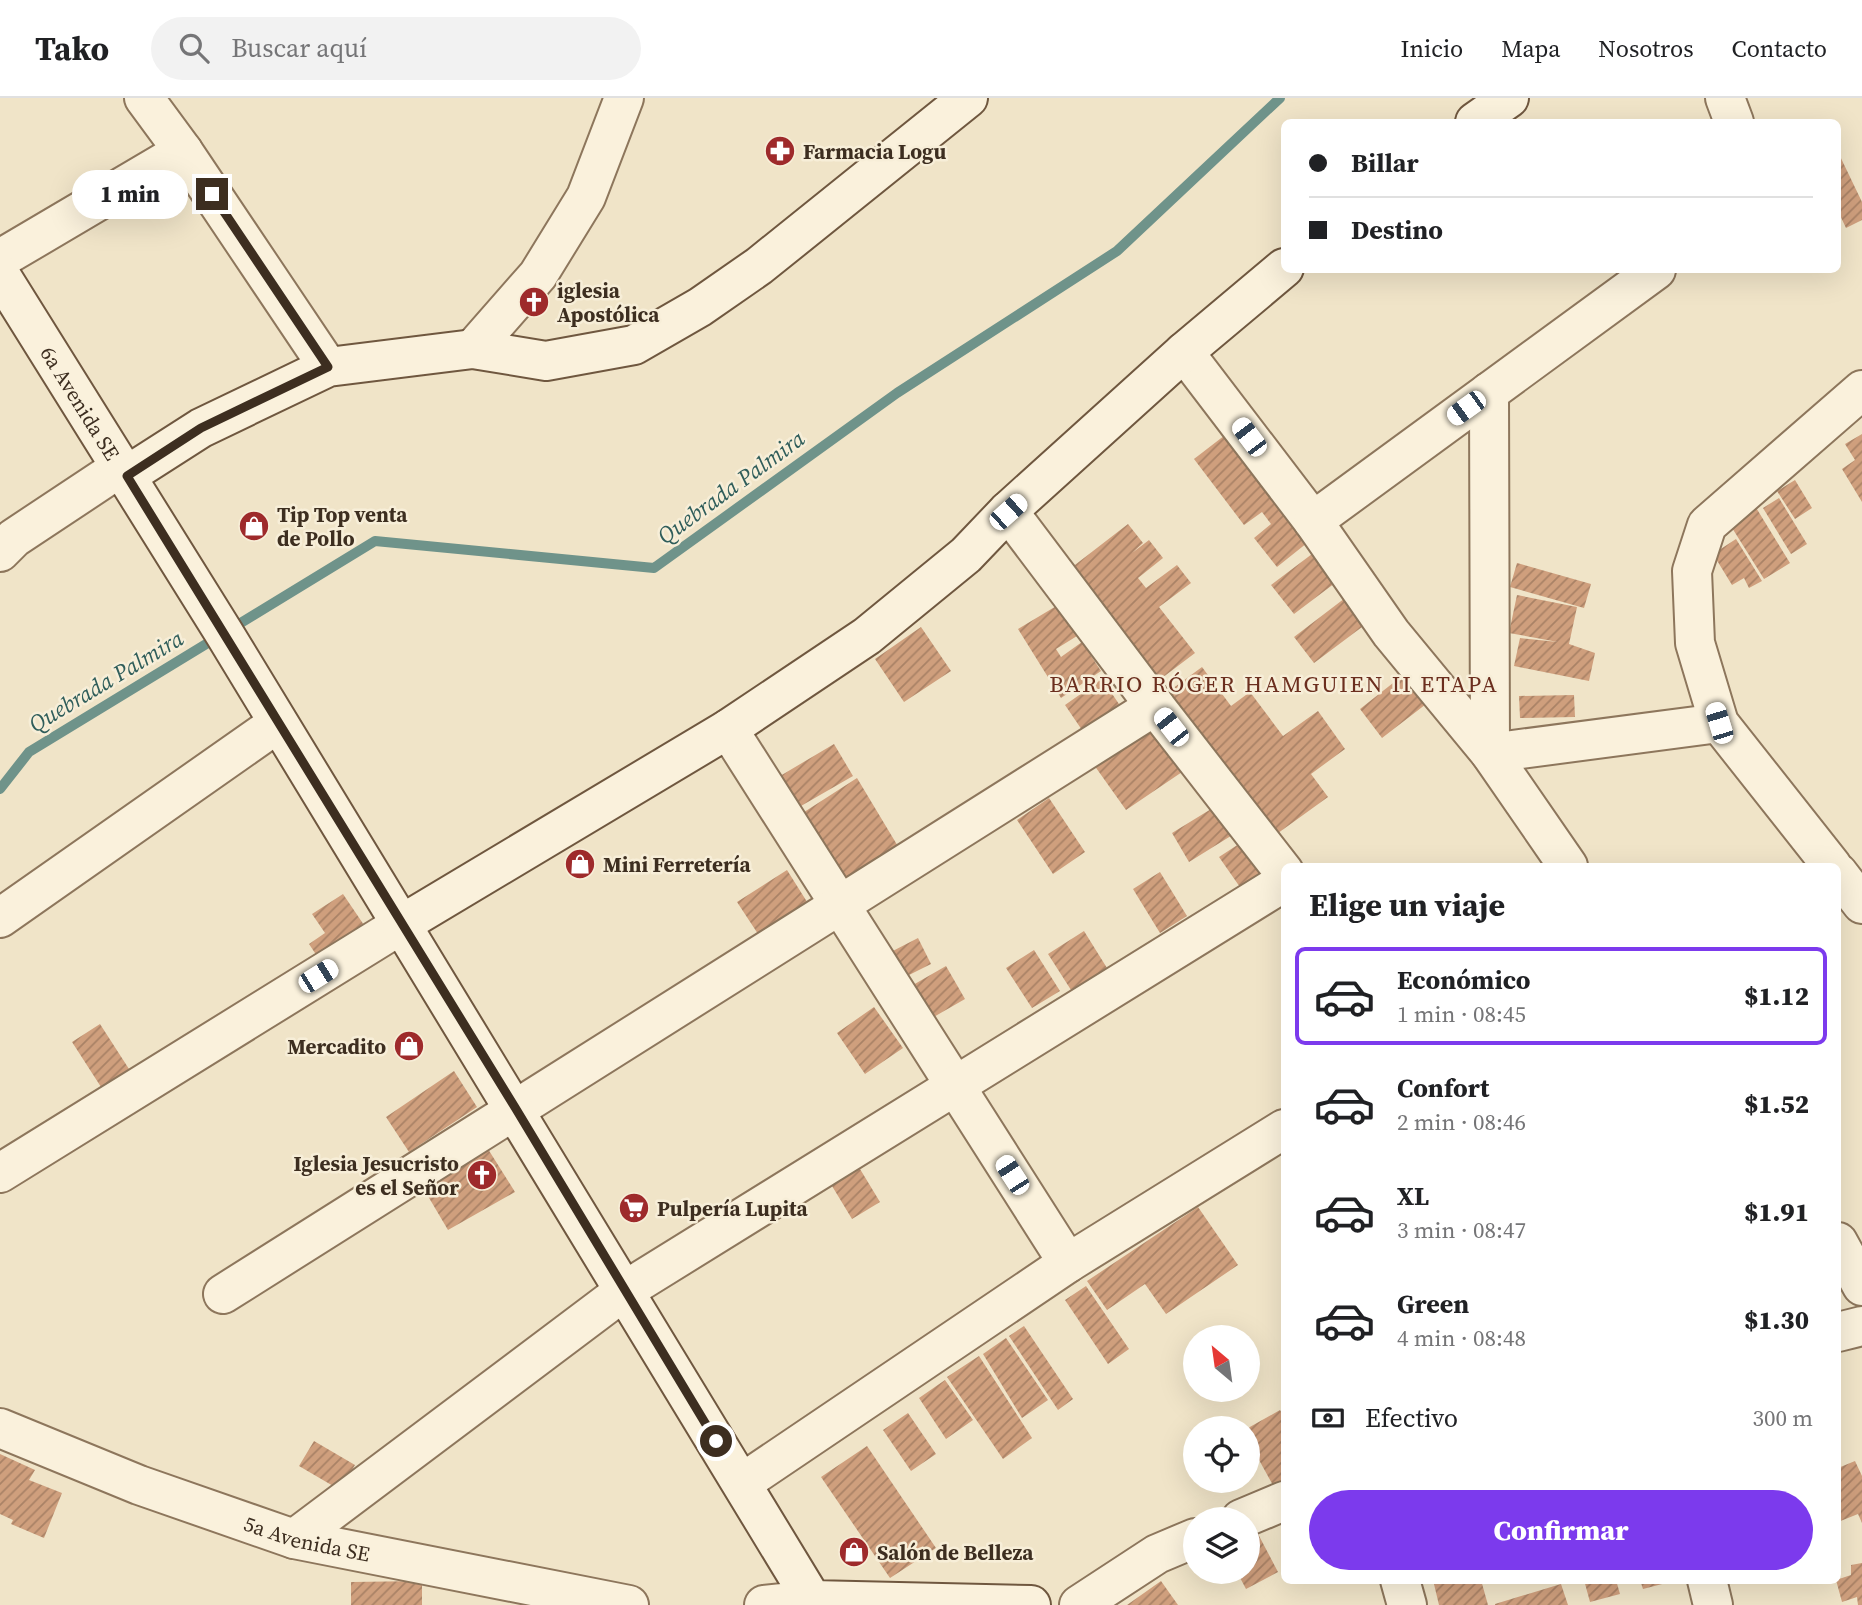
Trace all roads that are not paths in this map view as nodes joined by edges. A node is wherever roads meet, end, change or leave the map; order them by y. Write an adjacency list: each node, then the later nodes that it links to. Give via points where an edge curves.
1 (144, 98): 8 (street)
2 (624, 98): 13 (street, via 586,197 538,275)
3 (968, 98): 13 (street, via 759,266 634,345 546,361)
4 (1509, 98): 6 (street)
5 (1725, 98): 7 (street)
6 (1479, 119)
7 (1733, 119)
8 (183, 151): 9 (street); 15 (street)
9 (0, 259)
10 (1281, 271): 14 (street)
11 (1652, 273): 17 (street)
12 (0, 274): 18 (street, 6a Avenida SE)
13 (473, 349): 15 (street)
14 (1184, 352): 19 (street); 20 (street)
15 (328, 367): 18 (street)
16 (1862, 390): 24 (street, via 1707,525 1692,571 1695,643)
17 (1489, 392): 20 (street); 26 (street)
18 (124, 471): 21 (street, via 14,538); 23 (street, 6a Avenida SE)
19 (1008, 512): 22 (street); 25 (street, via 966,555 867,636)
20 (1313, 521): 26 (street, via 1391,633)
21 (0, 552)
22 (1154, 706): 29 (street); 33 (street)
23 (278, 723): 34 (street); 35 (street, 6a Avenida SE)
24 (1719, 723): 26 (street); 28 (street)
25 (728, 729): 33 (street); 35 (street)
26 (1490, 753): 27 (street)
27 (1567, 863)
28 (1830, 863)
29 (1281, 868)
30 (1841, 877): 32 (street)
31 (1281, 884): 36 (street)
32 (1862, 904)
33 (840, 905): 36 (street); 37 (street)
34 (0, 918)
35 (402, 925): 37 (street, 6a Avenida SE); 39 (street)
36 (956, 1087): 41 (street); 43 (street)
37 (516, 1109): 43 (street, 6a Avenida SE); 44 (street)
38 (1281, 1131): 41 (street)
39 (0, 1173)
40 (1841, 1248): 42 (street)
41 (1068, 1263): 48 (street)
42 (1862, 1286)
43 (624, 1291): 48 (street, 6a Avenida SE); 51 (street)
44 (223, 1294)
45 (1862, 1326): 46 (street)
46 (1841, 1331)
47 (0, 1428): 51 (street, 5a Avenida SE, via 139,1485)
48 (742, 1483): 55 (street, 6a Avenida SE)
49 (1281, 1502): 50 (street)
50 (1260, 1511)
51 (294, 1539): 56 (street, 5a Avenida SE)
52 (1183, 1543): 59 (street, via 1157,1554)
53 (1401, 1584): 60 (street)
54 (1708, 1584): 61 (street)
55 (812, 1600): 57 (street); 58 (street)
56 (629, 1605)
57 (764, 1605)
58 (1031, 1605)
59 (1079, 1605)
60 (1408, 1605)
61 (1713, 1605)

